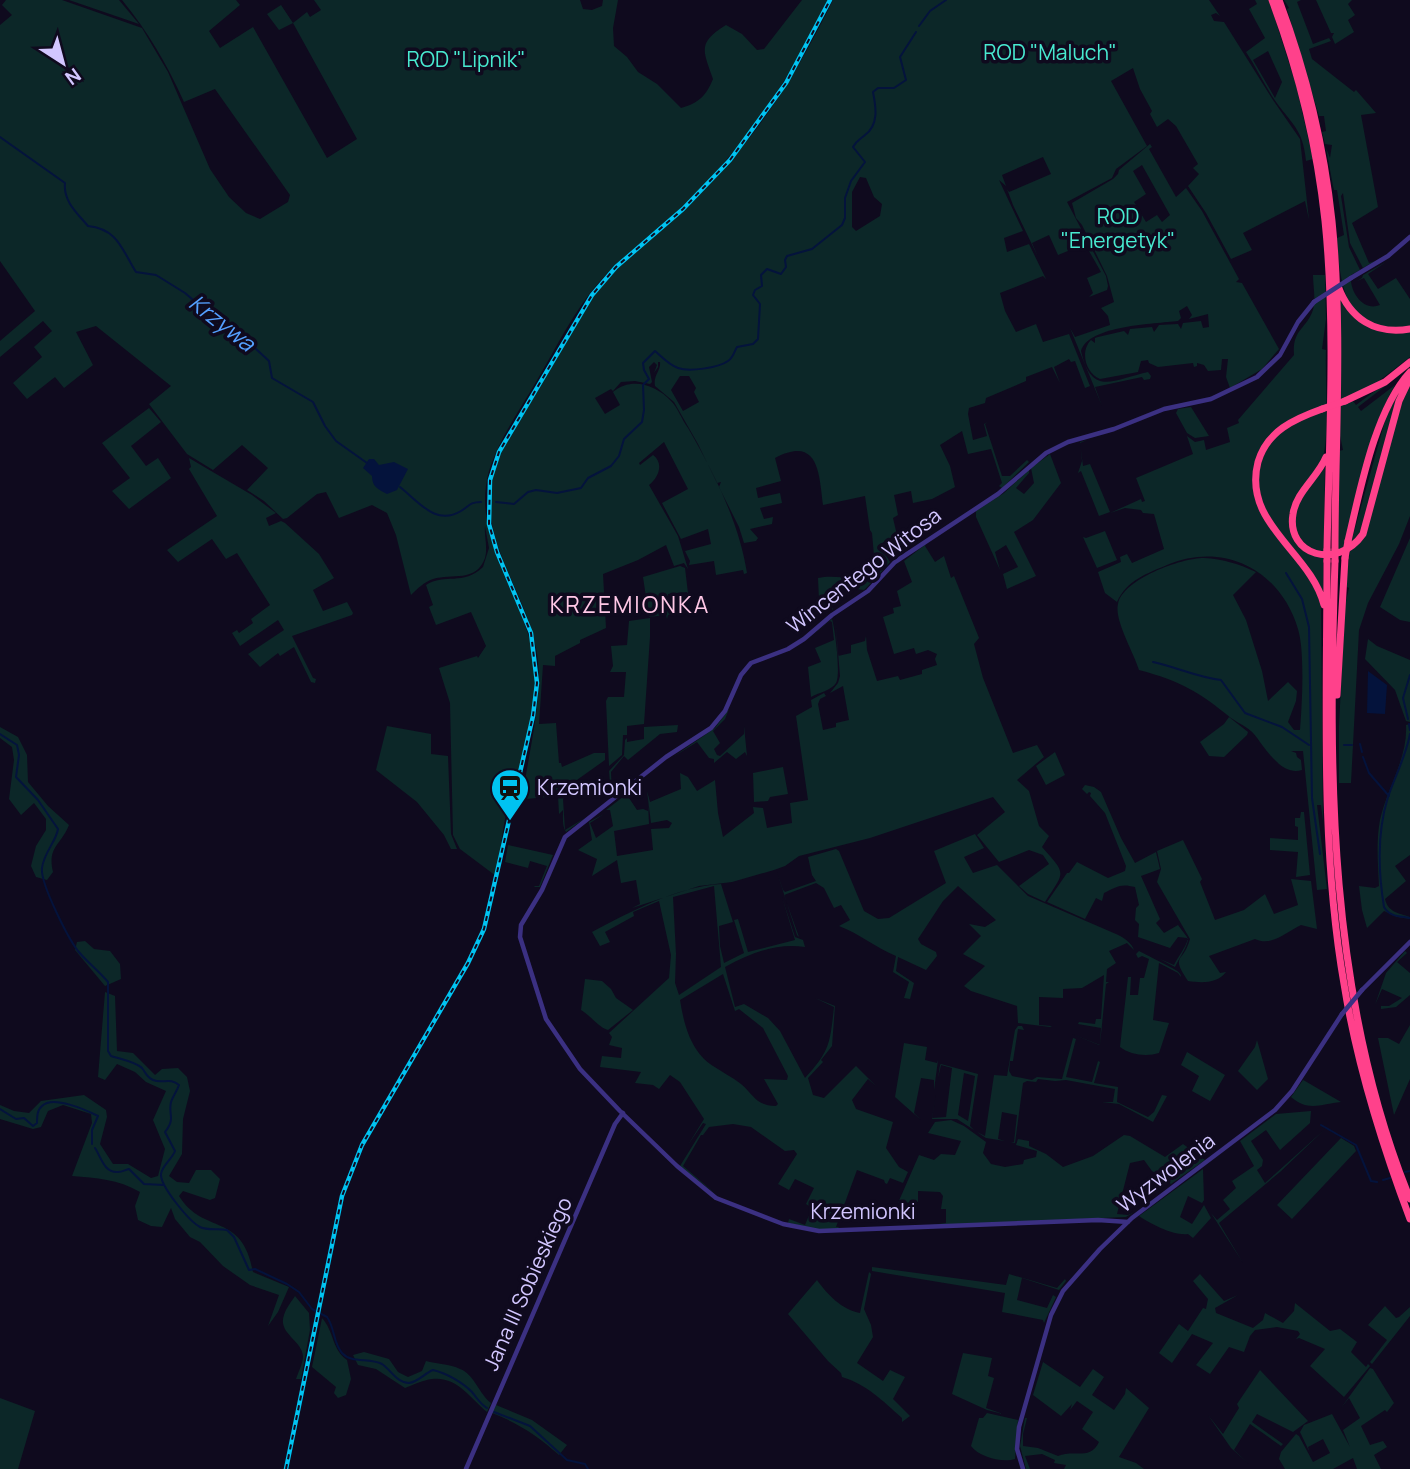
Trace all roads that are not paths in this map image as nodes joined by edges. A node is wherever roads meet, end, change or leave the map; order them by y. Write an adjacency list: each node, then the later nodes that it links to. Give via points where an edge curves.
1 (1272, 0): 9 (highway, via 1301,90 1323,205 1330,281)
2 (1279, 0): 4 (highway, via 1318,132)
3 (1410, 237): 15 (street, Wincentego Witosa, bridge, via 1314,302 1276,359 1248,382 1211,399 1164,409 1068,442 1040,457 998,494 898,559 868,591 804,639 751,663 711,728 666,757 568,835 519,933 543,1013)
4 (1336, 280): 5 (highway, via 1349,309 1365,323 1382,330); 10 (highway)
5 (1410, 329)
6 (1410, 362): 12 (highway, bridge, via 1385,382 1294,420 1272,436 1261,454 1257,498 1266,518 1317,582)
7 (1410, 372): 13 (highway, bridge, via 1382,419 1348,541)
8 (1410, 378): 9 (highway, via 1399,401 1363,534 1349,550 1332,556 1305,547 1293,525 1296,503)
9 (1329, 452): 10 (highway)
10 (1331, 550): 11 (highway, bridge)
11 (1331, 561): 12 (highway); 13 (highway)
12 (1327, 615): 18 (highway, via 1329,827 1343,982 1366,1086)
13 (1333, 717): 17 (highway, via 1338,870 1350,981 1373,1084)
14 (1410, 942): 19 (street, Wyzwolenia, bridge, via 1342,1014 1275,1110)
15 (575, 1061): 16 (street, Krzemionki)
16 (623, 1114): 19 (street, Krzemionki, via 716,1198 803,1229); 20 (street, Jana III Sobieskiego)
17 (1410, 1199)
18 (1410, 1219)
19 (1128, 1222): 21 (street, Wyzwolenia, via 1068,1283 1053,1310 1019,1427 1017,1448)
20 (466, 1469)
21 (1023, 1469)

